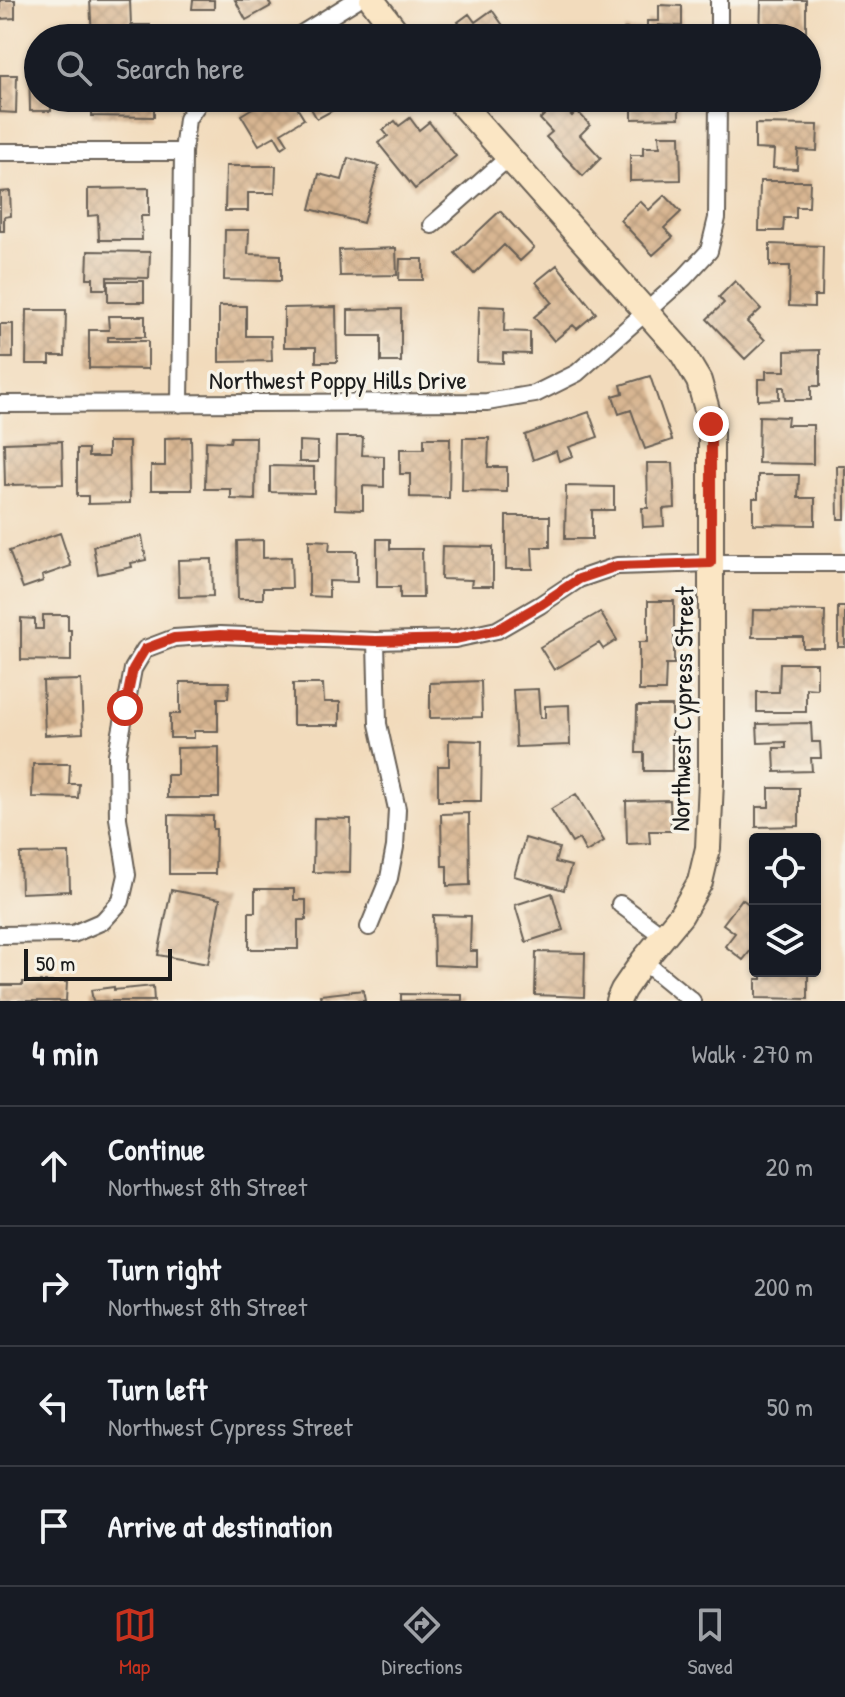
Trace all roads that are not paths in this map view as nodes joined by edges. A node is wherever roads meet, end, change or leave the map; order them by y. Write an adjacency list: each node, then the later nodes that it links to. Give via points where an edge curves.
1 (356, 0): 4 (street)
2 (372, 0): 5 (street)
3 (719, 0): 6 (street)
4 (317, 24)
5 (390, 24)
6 (719, 24)
7 (192, 112): 11 (street)
8 (469, 112): 12 (street, Northwest Cypress Street)
9 (718, 112): 14 (street, Northwest Poppy Hills Drive, via 717,218 709,251)
10 (0, 152): 11 (street)
11 (183, 152): 16 (street)
12 (509, 157): 13 (street); 14 (street, Northwest Cypress Street)
13 (432, 225)
14 (647, 311): 16 (street, Northwest Poppy Hills Drive, via 577,373 535,394 487,402); 17 (street, Northwest Cypress Street, via 699,381 711,424)
15 (0, 404): 16 (street, Northwest Poppy Hills Drive)
16 (180, 404)
17 (711, 563): 18 (street); 19 (street, via 617,566 579,579 497,630 455,639); 23 (street, Northwest Cypress Street, via 708,848 700,882)
18 (845, 563)
19 (376, 641): 21 (street, via 378,724 397,809 389,878); 22 (street, via 220,635 174,638 145,649 133,669 117,754 118,818 127,875 121,901 103,921 73,934)
20 (620, 904): 23 (street)
21 (369, 927)
22 (0, 935)
23 (663, 936): 24 (street, Northwest Cypress Street)
24 (643, 961): 25 (street, Northwest Cypress Street); 26 (street)
25 (618, 1001)
26 (692, 1001)

